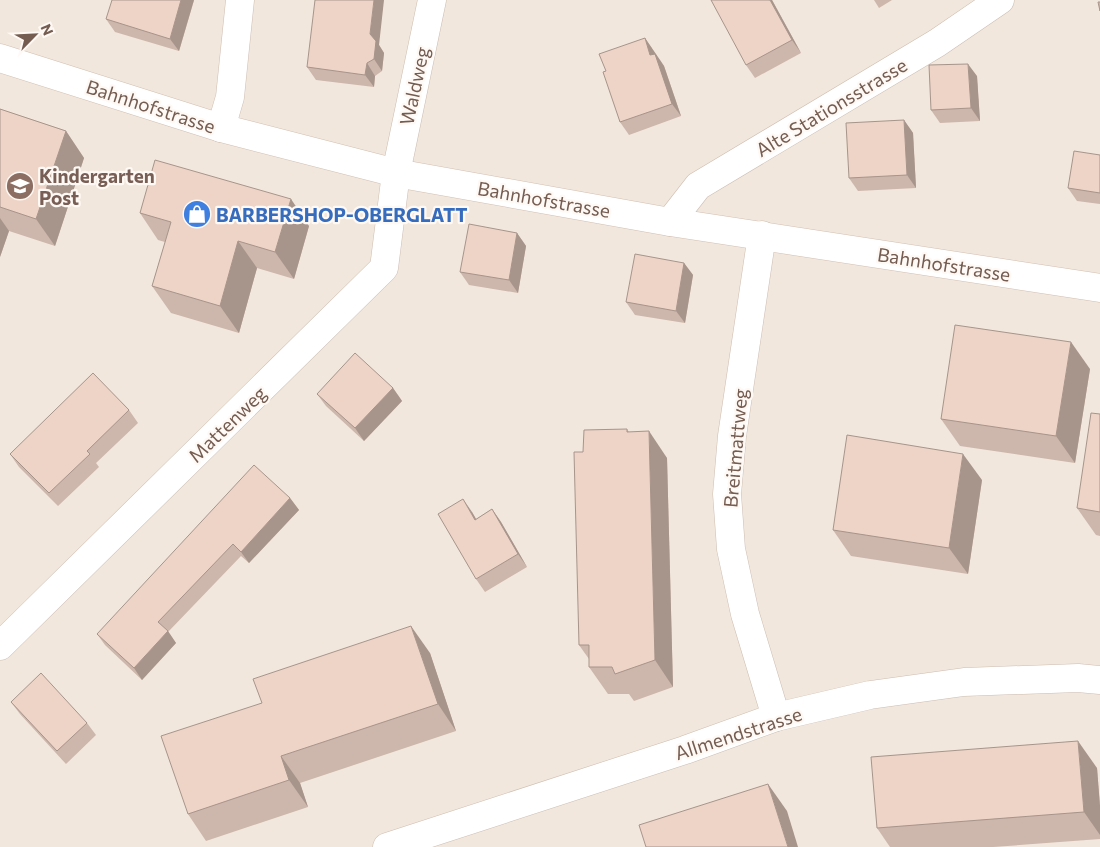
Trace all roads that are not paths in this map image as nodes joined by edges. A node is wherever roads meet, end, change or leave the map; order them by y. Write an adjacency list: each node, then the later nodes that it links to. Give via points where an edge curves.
1 (240, 0): 5 (street, via 230,97)
2 (432, 0): 6 (street, Waldweg)
3 (1000, 0): 7 (street, Alte Stationsstrasse, via 937,43 698,186)
4 (0, 58): 5 (street, Bahnhofstrasse)
5 (222, 128): 6 (street, Bahnhofstrasse)
6 (396, 173): 7 (street, Bahnhofstrasse); 10 (street, Mattenweg, via 384,268)
7 (670, 222): 8 (street, Bahnhofstrasse)
8 (762, 235): 9 (street, Bahnhofstrasse); 12 (street, Breitmattweg, via 732,436 727,494 731,549 743,605)
9 (1100, 288)
10 (0, 646)
11 (1100, 680): 12 (street, Allmendstrasse, via 964,682 870,695)
12 (776, 717): 13 (street, Allmendstrasse)
13 (387, 847)

